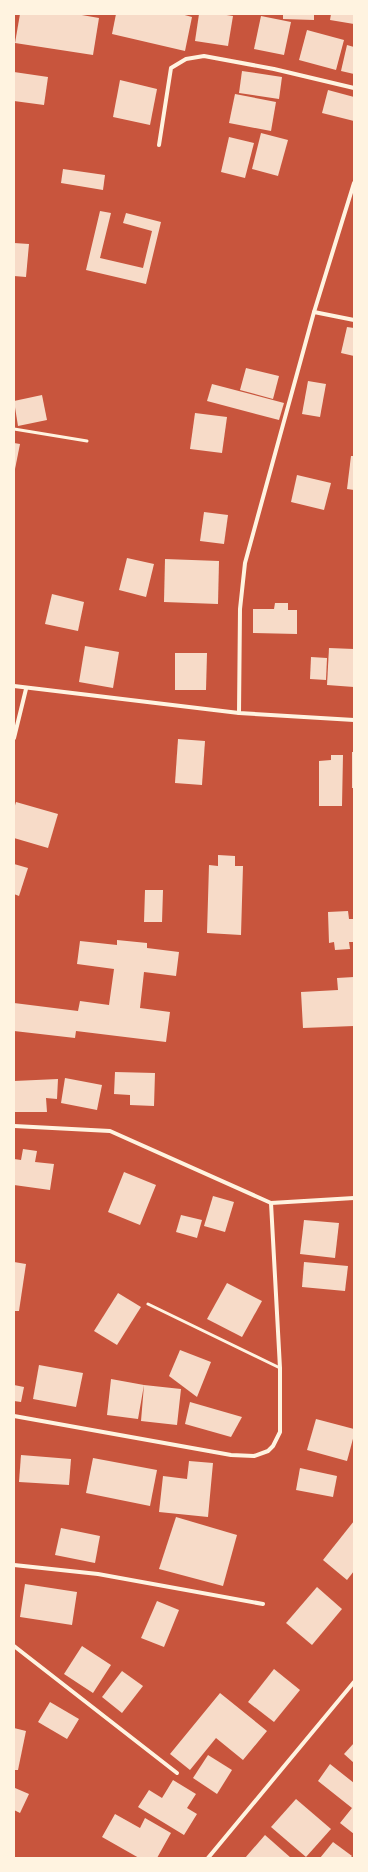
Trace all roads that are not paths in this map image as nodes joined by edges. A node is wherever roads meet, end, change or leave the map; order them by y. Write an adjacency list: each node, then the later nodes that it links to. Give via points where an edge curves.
1 (354, 88): 2 (street, via 204,56 186,59 171,68)
2 (159, 145)
3 (354, 183): 4 (street)
4 (314, 312): 5 (street); 10 (street, via 245,563 240,609)
5 (354, 320)
6 (14, 429): 7 (lane)
7 (87, 441)
8 (14, 686): 9 (street)
9 (26, 689): 10 (street); 12 (street)
10 (239, 713): 11 (street)
11 (354, 720)
12 (14, 738)
13 (14, 1126): 15 (street, via 110,1131)
14 (354, 1198): 15 (street)
15 (271, 1203): 17 (street)
16 (148, 1304): 17 (lane)
17 (280, 1368): 18 (street, via 280,1432 268,1451 254,1456 231,1455)
18 (14, 1416)
19 (14, 1565): 20 (street, via 98,1574)
20 (264, 1604)
21 (14, 1646): 23 (street)
22 (354, 1682): 24 (street)
23 (177, 1773)
24 (208, 1858)

